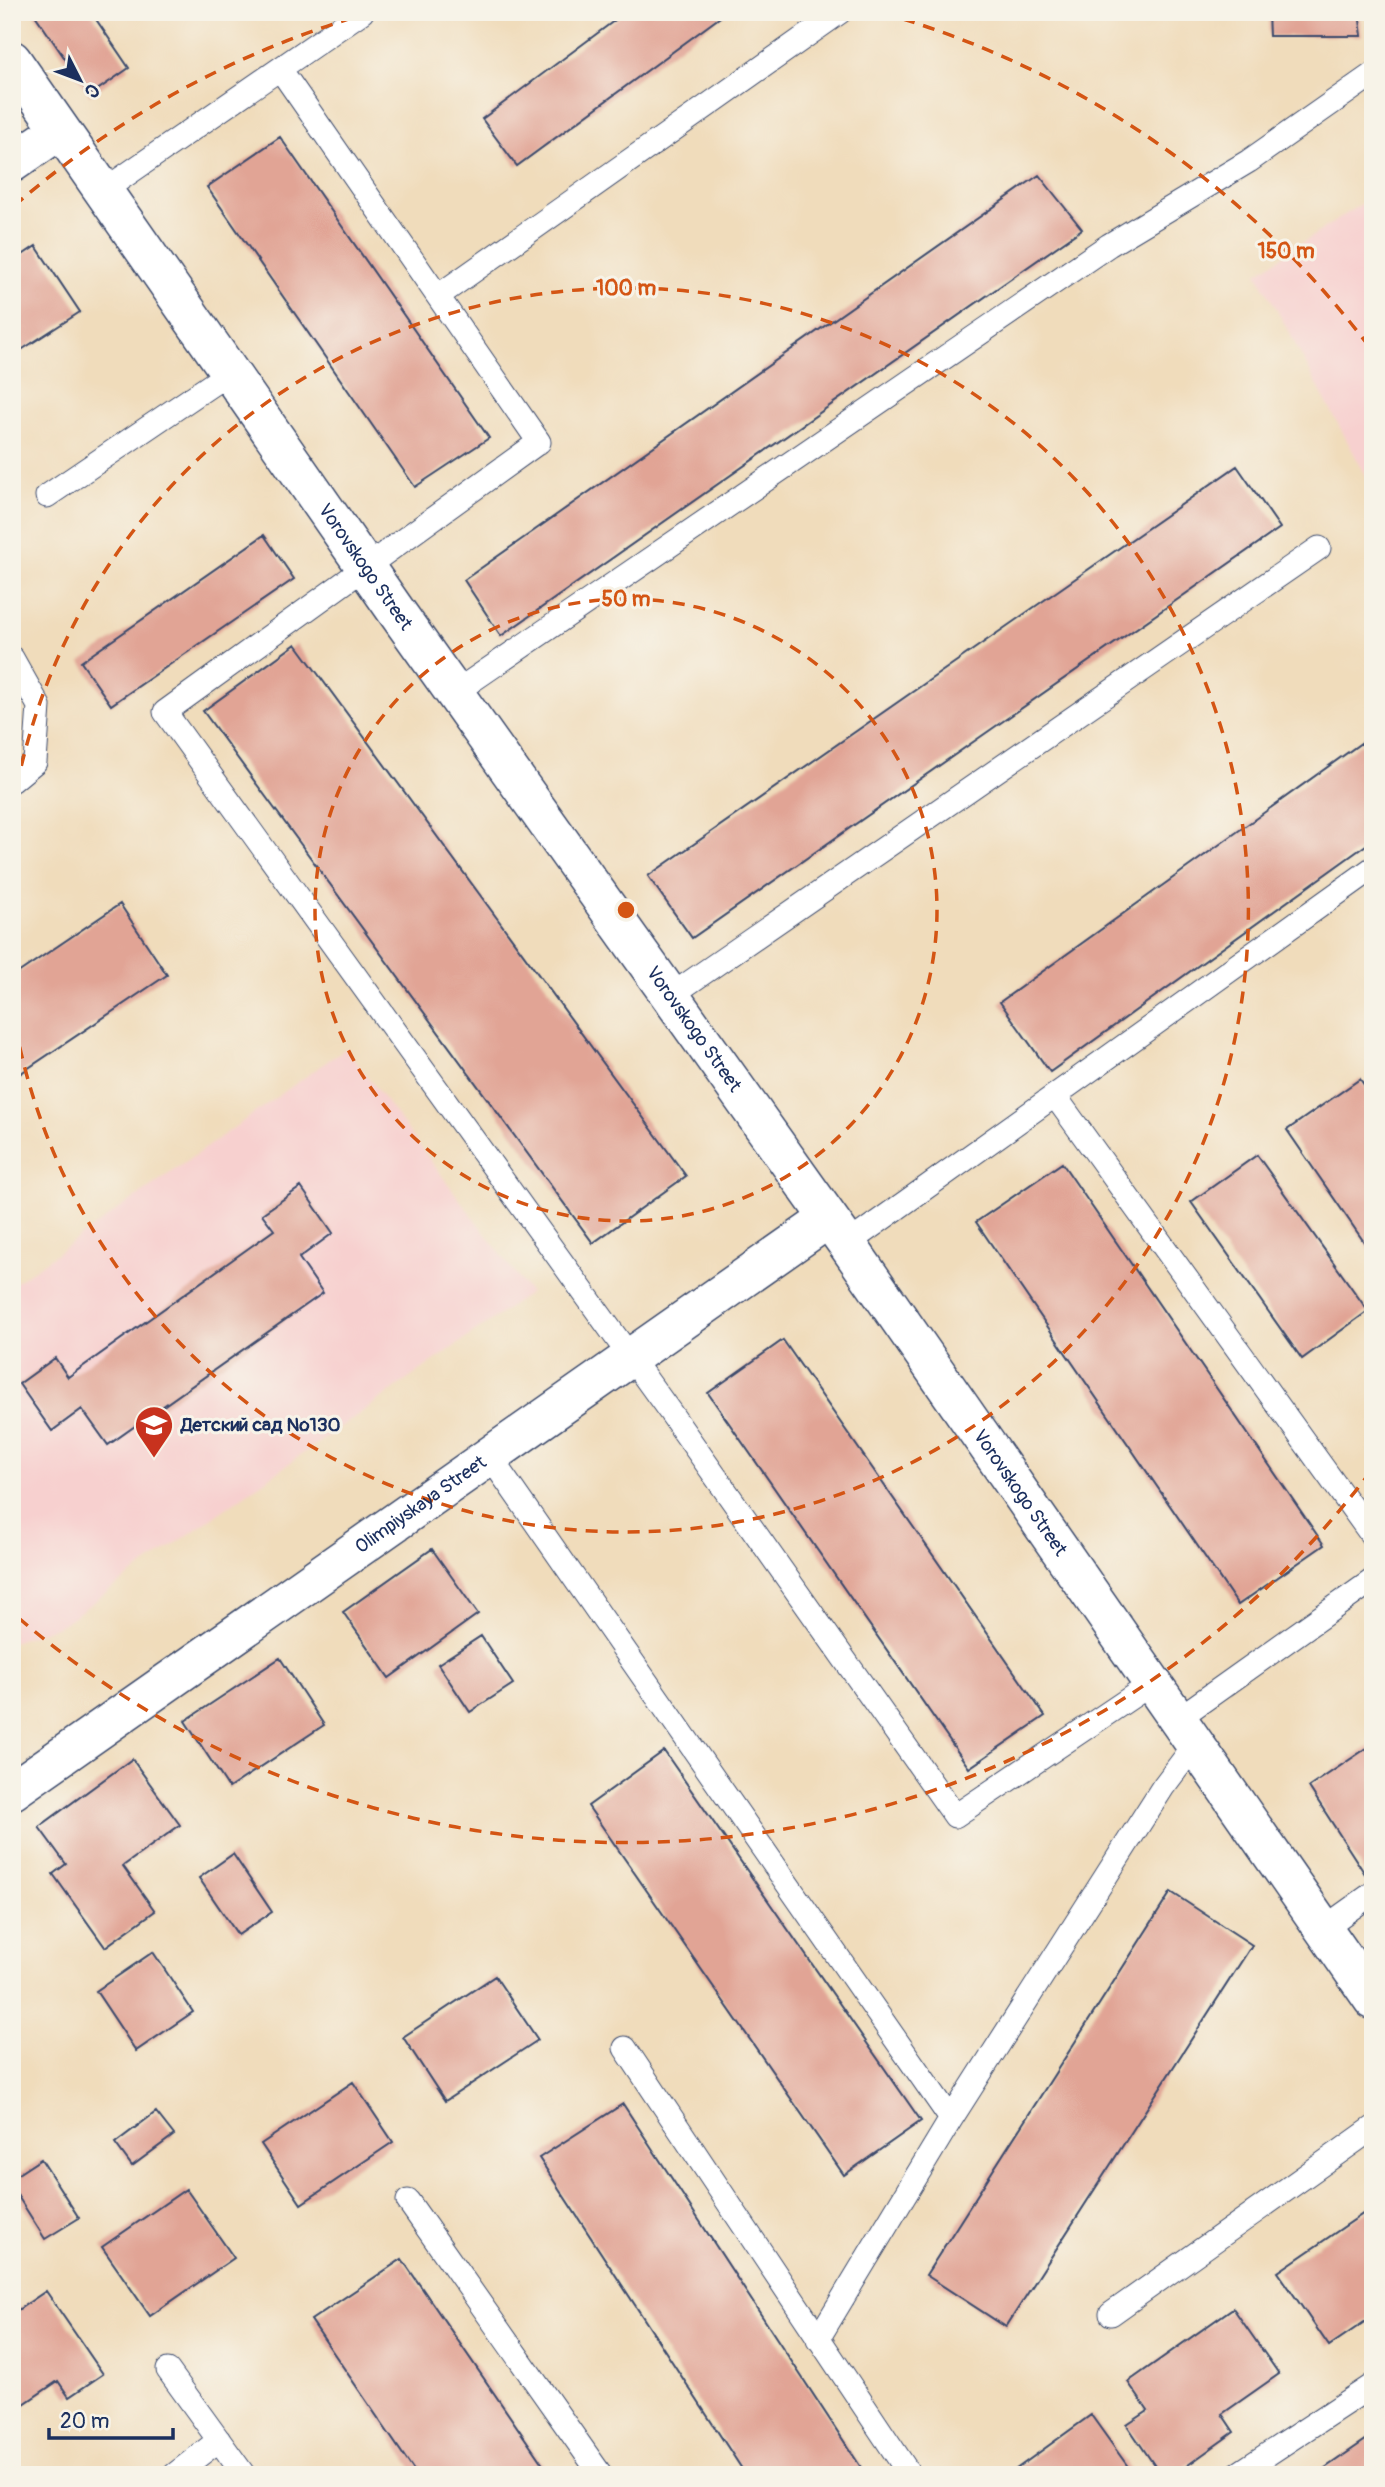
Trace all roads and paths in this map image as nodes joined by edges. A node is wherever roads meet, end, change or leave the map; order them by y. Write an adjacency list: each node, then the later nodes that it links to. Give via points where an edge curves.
1 (362, 12): 4 (lane)
2 (840, 12): 9 (lane)
3 (12, 60): 6 (street, Vorovskogo Street)
4 (280, 69): 8 (lane); 9 (lane)
5 (1373, 74): 15 (lane, via 1249,161 1100,251)
6 (60, 130): 7 (street); 8 (street, Vorovskogo Street)
7 (12, 163)
8 (103, 191): 10 (street, Vorovskogo Street)
9 (438, 296): 13 (lane, via 539,442)
10 (230, 372): 11 (lane); 13 (street, Vorovskogo Street)
11 (47, 496)
12 (1319, 548): 18 (lane)
13 (367, 566): 15 (street, Vorovskogo Street); 21 (lane, via 165,712)
14 (12, 659): 16 (lane, via 39,706 35,762)
15 (454, 693): 18 (street, Vorovskogo Street)
16 (12, 781)
17 (1373, 869): 19 (lane)
18 (670, 996): 20 (street, Vorovskogo Street)
19 (1055, 1096): 20 (lane); 23 (lane)
20 (837, 1232): 21 (street, Olimpiyskaya Street); 25 (street, Vorovskogo Street)
21 (631, 1358): 22 (street, Olimpiyskaya Street); 25 (lane, via 955,1816)
22 (490, 1457): 27 (street, Olimpiyskaya Street); 32 (lane)
23 (1373, 1537)
24 (1373, 1580): 26 (lane)
25 (1151, 1684): 26 (street, Vorovskogo Street)
26 (1185, 1733): 29 (street, Vorovskogo Street); 32 (lane, via 1163,1787)
27 (12, 1791)
28 (1373, 1893): 29 (lane)
29 (1324, 1928): 30 (street, Vorovskogo Street)
30 (1373, 2000)
31 (625, 2048): 36 (lane)
32 (951, 2119): 36 (lane)
33 (1373, 2128): 35 (lane)
34 (408, 2201): 42 (lane)
35 (1111, 2314)
36 (818, 2339): 43 (lane)
37 (168, 2370): 39 (lane)
38 (1373, 2385): 44 (lane)
39 (219, 2440): 40 (lane); 41 (lane)
40 (174, 2475)
41 (244, 2475)
42 (601, 2475)
43 (910, 2475)
44 (1236, 2475)

